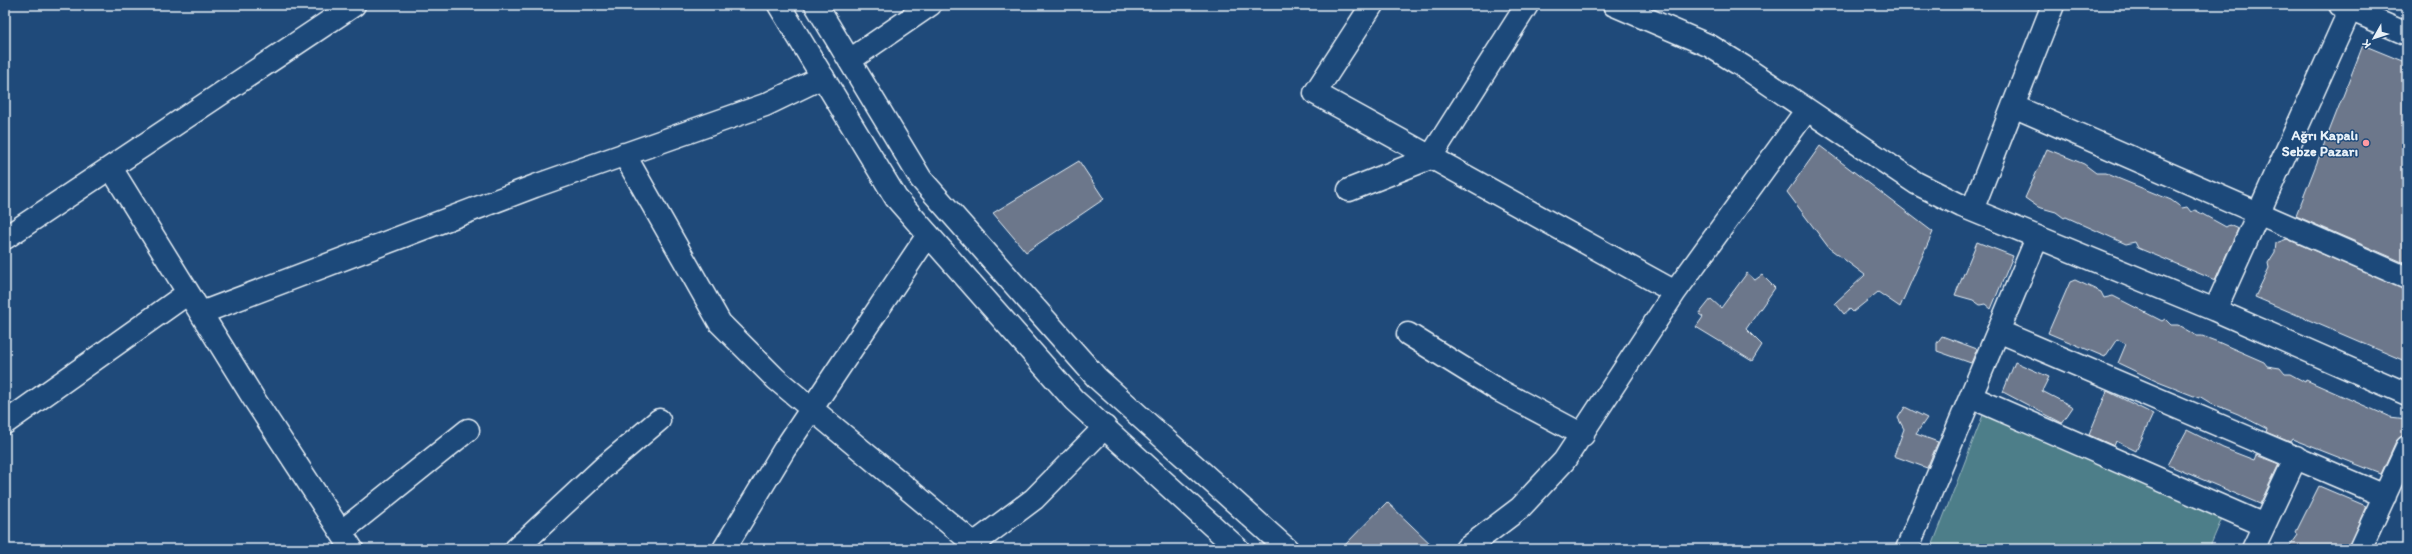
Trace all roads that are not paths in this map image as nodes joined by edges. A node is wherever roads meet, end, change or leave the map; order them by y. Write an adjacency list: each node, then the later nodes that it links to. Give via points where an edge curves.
1 (354, 5): 17 (street)
2 (779, 5): 12 (street)
3 (816, 5): 11 (street)
4 (930, 5): 11 (street)
5 (1372, 5): 16 (street, via 1315,93)
6 (1527, 5): 16 (street)
7 (1614, 5): 14 (street, via 1710,46 1744,66)
8 (2053, 5): 13 (street)
9 (2347, 6): 10 (street); 20 (street)
10 (2407, 34)
11 (850, 60): 48 (street, via 922,179 1092,372)
12 (823, 77): 15 (street, via 765,105); 21 (street, via 896,198)
13 (2013, 106): 19 (street); 20 (street)
14 (1806, 111): 19 (street, via 1916,183); 26 (street)
15 (624, 154): 28 (street); 33 (street, via 720,323 776,379)
16 (1430, 158): 18 (street); 26 (street)
17 (111, 168): 22 (street); 25 (street)
18 (1349, 190)
19 (1972, 210): 23 (street)
20 (2258, 213): 24 (street); 27 (street)
21 (928, 235): 33 (street); 36 (street, via 1074,400)
22 (5, 238)
23 (2037, 238): 27 (street); 29 (street)
24 (2407, 278)
25 (188, 292): 28 (street); 35 (street)
26 (1675, 292): 38 (street)
27 (2214, 310): 31 (street)
28 (201, 314): 43 (street)
29 (1998, 331): 32 (street); 40 (street)
30 (1408, 334): 38 (street, via 1500,391)
31 (2407, 394)
32 (1971, 397): 42 (street); 50 (street)
33 (812, 408): 44 (street); 46 (street)
34 (659, 420): 45 (street, via 605,466)
35 (5, 423)
36 (1105, 427): 44 (street, via 1034,499); 47 (street)
37 (468, 430): 43 (street)
38 (1583, 435): 49 (street, via 1544,486 1520,508)
39 (2407, 447): 41 (street)
40 (2296, 457): 41 (street); 42 (street)
41 (2385, 496): 52 (street)
42 (2264, 525): 51 (street)
43 (347, 541)
44 (973, 547)
45 (516, 549)
46 (724, 549)
47 (1238, 549)
48 (1287, 549)
49 (1466, 549)
50 (1907, 549)
51 (2253, 549)
52 (2360, 549)

